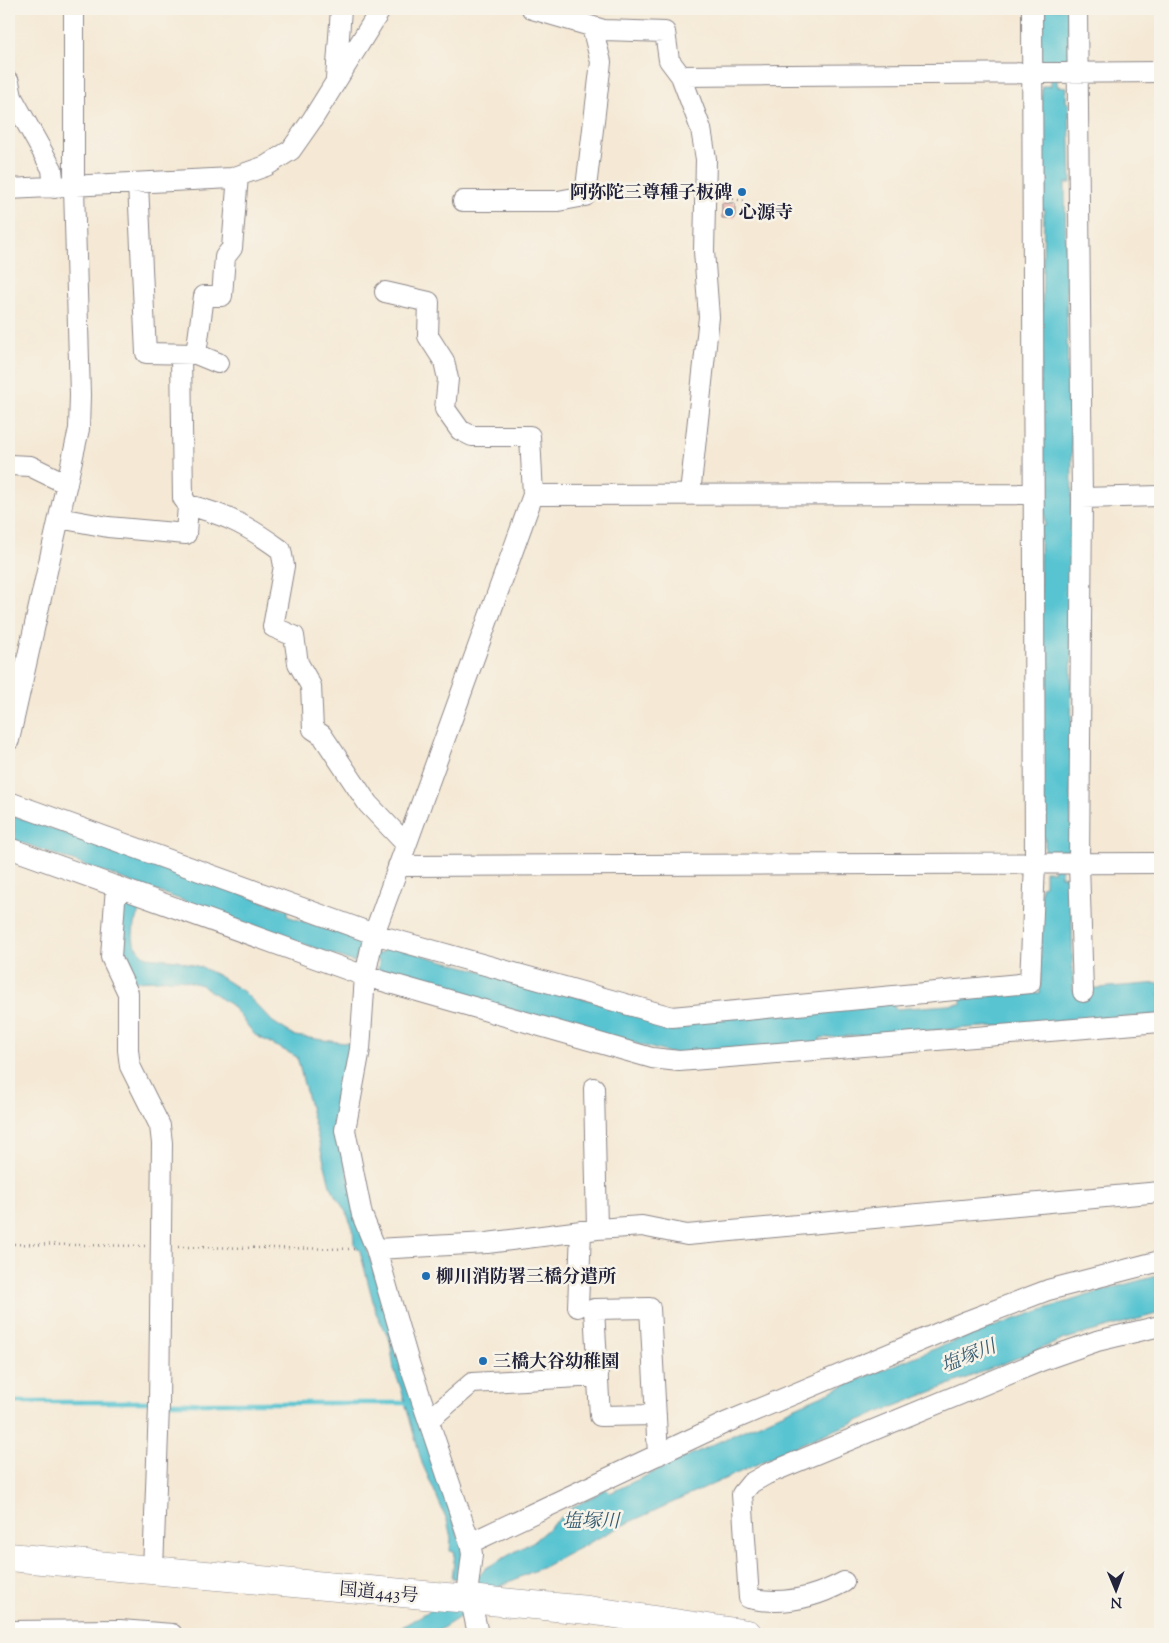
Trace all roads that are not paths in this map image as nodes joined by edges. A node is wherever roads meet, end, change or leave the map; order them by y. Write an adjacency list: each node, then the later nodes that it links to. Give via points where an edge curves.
1 (74, 9): 16 (street)
2 (341, 9): 13 (street)
3 (381, 9): 13 (street)
4 (532, 9): 7 (street)
5 (1032, 9): 10 (street)
6 (1077, 9): 9 (street)
7 (586, 20): 11 (street, via 604,30 665,32 669,60); 18 (street, via 601,62 585,196 558,201)
8 (1160, 72): 9 (street)
9 (1077, 73): 10 (street); 28 (street)
10 (1032, 75): 11 (street); 25 (street)
11 (681, 76): 24 (street, via 701,129 706,158 704,251 709,317)
12 (9, 82): 16 (street, via 12,97)
13 (336, 82): 14 (street, via 291,150 266,166)
14 (238, 176): 15 (street); 20 (street, via 232,248 225,257 222,296 204,296)
15 (138, 184): 16 (street); 20 (street, via 146,354)
16 (64, 188): 17 (street); 23 (street, via 80,395 79,429)
17 (9, 190)
18 (463, 201)
19 (386, 292): 26 (street, via 429,302 428,336 444,361 448,379 445,409 460,430 472,436 530,436)
20 (188, 354): 21 (street); 29 (street, via 183,498)
21 (218, 363)
22 (9, 465): 23 (street, via 30,466)
23 (66, 484): 30 (street)
24 (690, 494): 25 (street); 26 (street)
25 (1033, 494): 36 (street)
26 (532, 495): 33 (street)
27 (1160, 496): 28 (street)
28 (1082, 498): 37 (street)
29 (188, 505): 30 (street, via 186,534 142,532); 33 (street, via 221,513 253,529 281,550 284,566 273,627 294,636 298,663 311,686 313,729 322,735 368,804)
30 (59, 518): 31 (street)
31 (9, 740)
32 (9, 802): 40 (street)
33 (406, 844): 38 (street)
34 (9, 848): 39 (street)
35 (1160, 863): 37 (street)
36 (1035, 864): 37 (street); 38 (street); 40 (street, via 1030,983 672,1018)
37 (1079, 864): 42 (street)
38 (398, 866): 40 (street)
39 (116, 886): 41 (street); 57 (street, via 111,957 128,994 130,1066 160,1126 159,1406)
40 (374, 934): 41 (street)
41 (365, 976): 43 (street, via 652,1058 679,1061); 47 (street, via 360,1049 345,1130 362,1215)
42 (1083, 992)
43 (1160, 1022)
44 (594, 1088): 46 (street)
45 (1160, 1192): 46 (street, via 687,1235 642,1226)
46 (589, 1230): 47 (street, via 487,1243); 49 (street)
47 (376, 1249): 53 (street)
48 (1160, 1261): 54 (street, via 1048,1290 723,1424)
49 (578, 1308)
50 (1160, 1326): 58 (street, via 1096,1341 1043,1360 751,1483 742,1494 749,1598 764,1602 799,1600 821,1594)
51 (598, 1376): 52 (street, via 600,1416); 52 (street, via 594,1309 650,1308); 53 (street, via 472,1384)
52 (656, 1415): 54 (street)
53 (428, 1420): 55 (street)
54 (658, 1455): 55 (street)
55 (471, 1548): 59 (street, via 468,1588)
56 (9, 1557): 57 (highway, 国道443号)
57 (153, 1570): 59 (highway, 国道443号)
58 (844, 1582)
59 (475, 1611): 60 (highway, 国道443号, via 588,1610)
60 (687, 1630): 64 (highway, 国道443号)
61 (9, 1631): 62 (street)
62 (72, 1632): 63 (street, via 120,1630)
63 (172, 1634)
64 (748, 1634)

